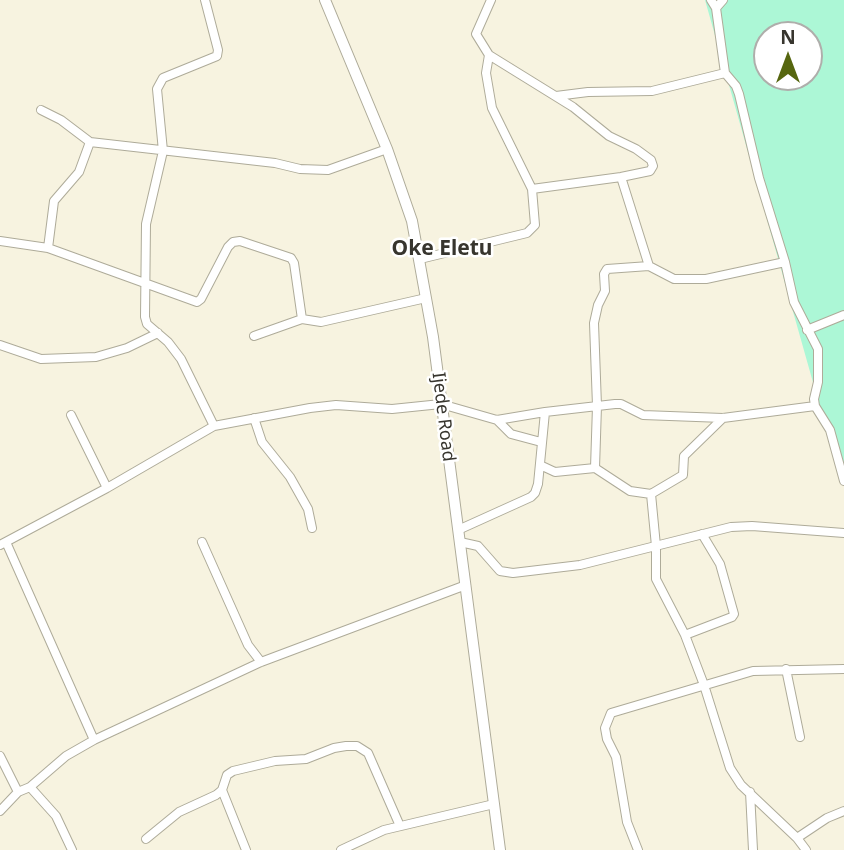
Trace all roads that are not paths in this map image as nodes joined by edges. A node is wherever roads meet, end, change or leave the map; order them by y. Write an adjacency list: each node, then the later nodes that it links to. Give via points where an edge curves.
1 (205, 0): 12 (street, via 217,57 159,83)
2 (325, 0): 11 (main road, Ijede Road)
3 (491, 0): 6 (street, via 476,34)
4 (723, 0): 5 (street)
5 (713, 4): 7 (street)
6 (489, 55): 8 (street); 14 (street, via 486,73 492,108)
7 (726, 73): 8 (street, via 652,91); 18 (street, via 739,94)
8 (556, 96): 13 (street, via 609,136 651,160 650,171)
9 (41, 110): 10 (street)
10 (89, 142): 12 (street); 16 (street, via 79,172 54,201)
11 (387, 149): 12 (street, via 317,170); 17 (main road, Ijede Road)
12 (163, 151): 20 (street, via 147,215)
13 (621, 177): 14 (street); 19 (street)
14 (532, 189): 17 (street, via 534,225 527,233)
15 (0, 241): 16 (street)
16 (48, 248): 20 (street)
17 (420, 259): 21 (main road, Ijede Road)
18 (785, 262): 19 (street, via 706,279 674,279); 24 (street, via 794,302)
19 (649, 266): 29 (street, via 610,267 604,274 605,291 594,323)
20 (145, 281): 23 (street, via 197,302 228,247 240,241 291,258); 25 (street, via 147,324)
21 (426, 298): 23 (street, via 321,322); 28 (main road, Ijede Road)
22 (844, 316): 24 (street)
23 (302, 319): 26 (street)
24 (807, 330): 30 (street, via 818,349)
25 (158, 333): 27 (street, via 96,357 41,359); 36 (street, via 192,377)
26 (254, 337)
27 (0, 345)
28 (441, 404): 33 (street, via 393,409 322,406); 35 (street); 44 (main road, Ijede Road)
29 (597, 406): 31 (street); 34 (street, via 621,404 643,415); 39 (street)
30 (815, 406): 34 (street); 40 (street, via 830,430)
31 (545, 412): 35 (street); 37 (street)
32 (71, 415): 41 (street)
33 (254, 418): 36 (street); 43 (street, via 262,442 308,509)
34 (723, 418): 42 (street, via 684,456 683,475)
35 (497, 420): 37 (street, via 511,434)
36 (214, 426): 41 (street)
37 (541, 442): 38 (street)
38 (540, 465): 39 (street, via 555,472); 44 (street, via 531,497)
39 (595, 468): 42 (street, via 630,491)
40 (844, 481)
41 (107, 488): 49 (street)
42 (651, 494): 50 (street)
43 (312, 528)
44 (458, 530): 48 (main road, Ijede Road)
45 (844, 533): 46 (street, via 741,526)
46 (702, 534): 50 (street); 52 (street, via 720,564 734,614)
47 (202, 542): 53 (street, via 248,645)
48 (460, 542): 50 (street, via 478,546 500,571 513,573 580,565); 51 (main road, Ijede Road)
49 (3, 543): 58 (street)
50 (656, 546): 52 (street, via 656,579)
51 (466, 585): 53 (street); 64 (main road, Ijede Road)
52 (685, 635): 56 (street)
53 (261, 662): 58 (street)
54 (786, 669): 55 (street); 56 (street, via 752,671); 57 (street)
55 (844, 669)
56 (705, 685): 63 (street, via 730,768); 74 (street, via 619,710 606,720 626,822)
57 (800, 737)
58 (94, 740): 60 (street)
59 (0, 756): 62 (street)
60 (30, 786): 62 (street); 70 (street, via 56,816)
61 (222, 790): 67 (street, via 226,775 233,771 357,746 368,753); 69 (street, via 179,812); 71 (street)
62 (18, 792): 65 (street)
63 (750, 792): 68 (street); 75 (street)
64 (494, 804): 67 (street); 73 (main road, Ijede Road)
65 (0, 811)
66 (844, 811): 68 (street)
67 (400, 826): 72 (street)
68 (797, 838): 76 (street)
69 (146, 839)
70 (72, 850)
71 (246, 850)
72 (341, 850)
73 (500, 850)
74 (638, 850)
75 (753, 850)
76 (806, 850)

